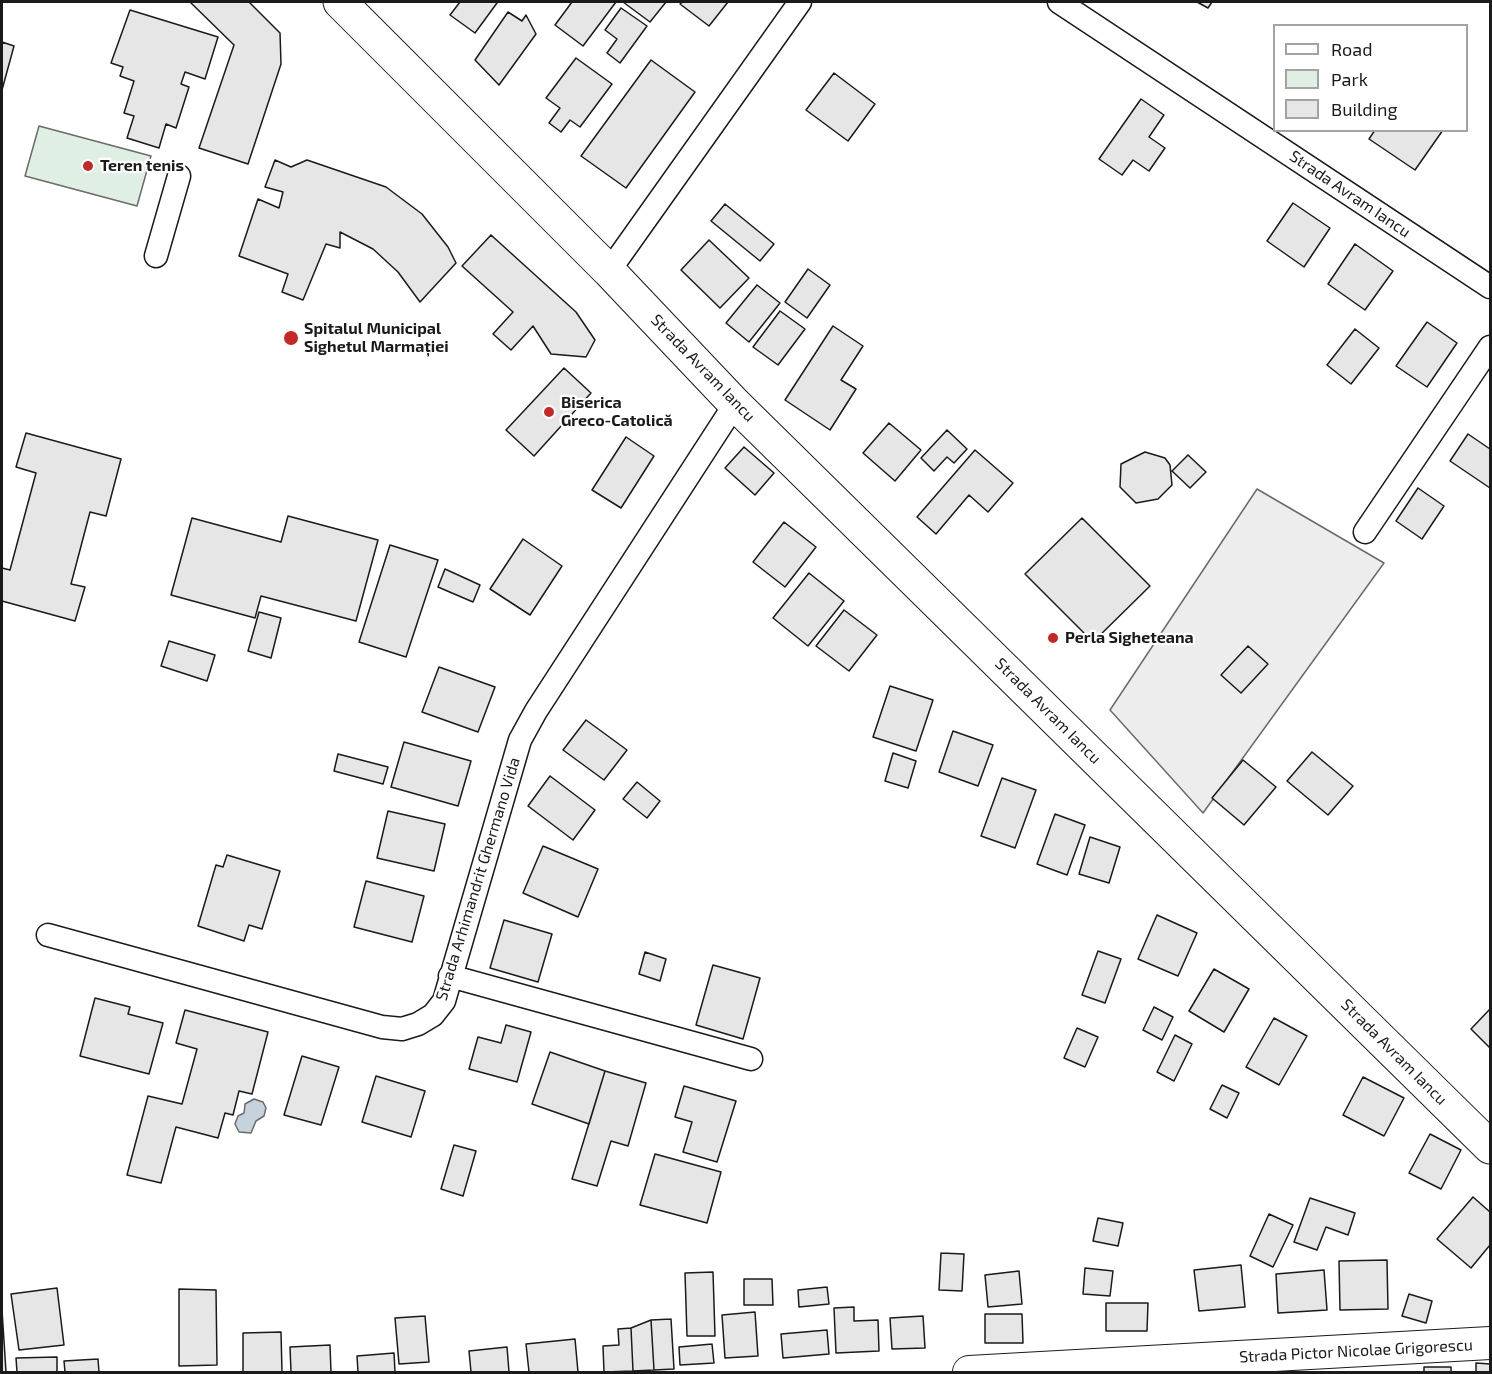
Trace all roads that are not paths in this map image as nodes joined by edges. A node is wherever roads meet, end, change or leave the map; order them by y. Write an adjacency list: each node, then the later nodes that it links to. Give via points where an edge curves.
1 (340, 2): 6 (main road, Strada Avram Iancu)
2 (800, 2): 6 (street)
3 (1059, 2): 7 (street, Strada Avram Iancu)
4 (179, 176): 5 (street)
5 (156, 256)
6 (609, 271): 9 (main road, Strada Avram Iancu)
7 (1491, 287)
8 (1491, 347): 10 (street)
9 (735, 404): 12 (street, Strada Arhimandrit Ghermano Vida, via 520,740); 14 (main road, Strada Avram Iancu)
10 (1365, 532)
11 (48, 935): 12 (street, Strada Arhimandrit Ghermano Vida, via 382,1027 402,1029 433,1015 444,1001)
12 (450, 976): 13 (street)
13 (751, 1059)
14 (1491, 1147)
15 (1491, 1343): 16 (main road, Strada Pictor Nicolae Grigorescu)
16 (969, 1372)

